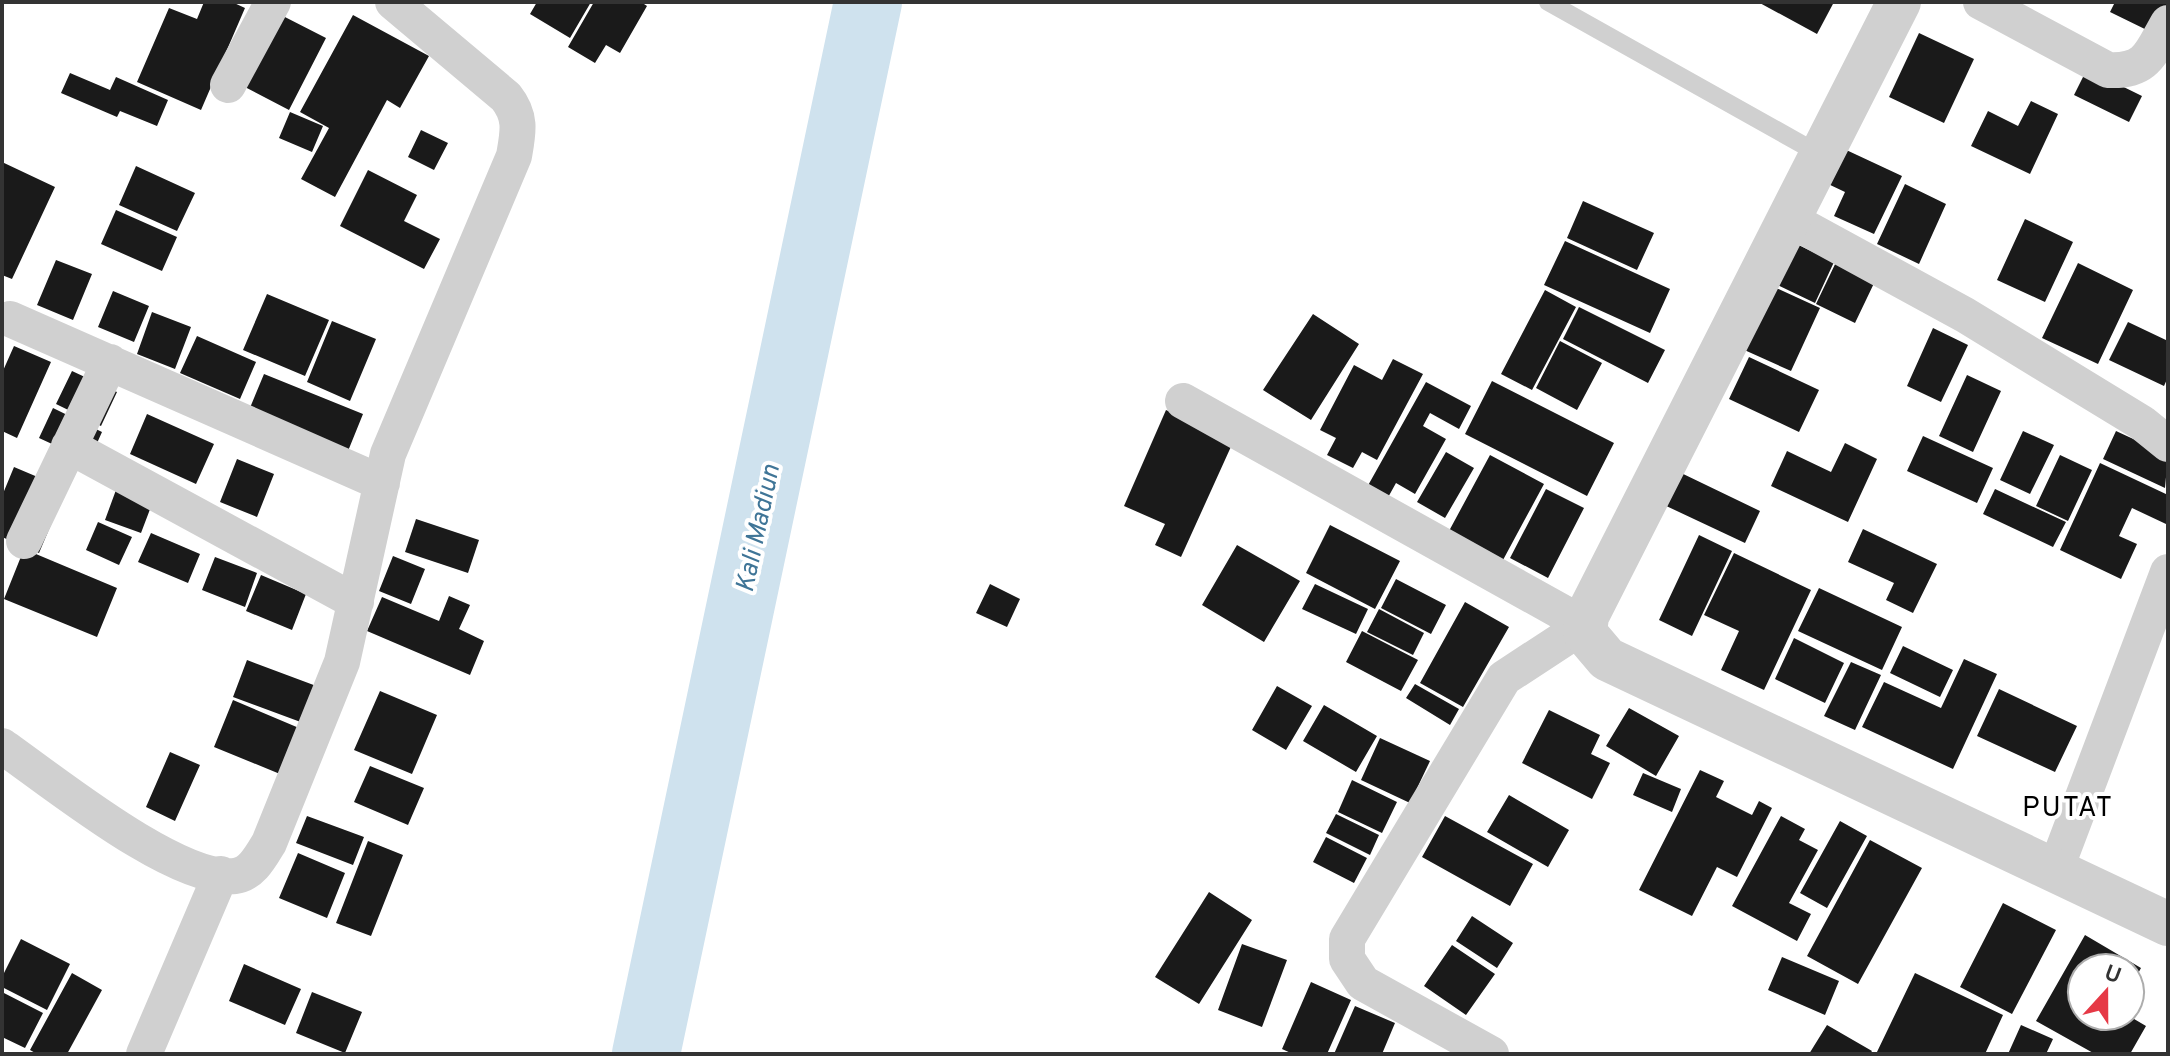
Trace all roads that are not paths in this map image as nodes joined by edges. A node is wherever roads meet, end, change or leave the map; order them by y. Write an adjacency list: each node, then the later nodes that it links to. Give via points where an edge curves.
1 (273, 2): 7 (street)
2 (393, 2): 15 (street, via 506,97 519,126 514,156 388,454)
3 (1548, 2): 8 (lane)
4 (1899, 2): 8 (street)
5 (1981, 2): 6 (street, via 2108,70 2127,71 2148,60)
6 (2168, 23)
7 (228, 85)
8 (1823, 156): 9 (street)
9 (1791, 220): 13 (street, via 1965,315); 19 (street)
10 (10, 319): 11 (street)
11 (110, 362): 14 (street); 15 (street)
12 (1183, 401): 19 (street)
13 (2168, 444)
14 (69, 446): 16 (street); 18 (street)
15 (382, 483): 18 (street)
16 (24, 541)
17 (2168, 572): 21 (street)
18 (356, 602): 22 (street, via 342,662 269,843 251,868 235,876)
19 (1585, 625): 21 (street, via 1588,638 1607,659); 25 (street, via 1504,678 1347,939 1347,959 1363,983)
20 (2, 746): 22 (street, via 143,844)
21 (2055, 871): 23 (street)
22 (221, 874): 24 (street)
23 (2168, 924)
24 (144, 1054)
25 (1491, 1054)

